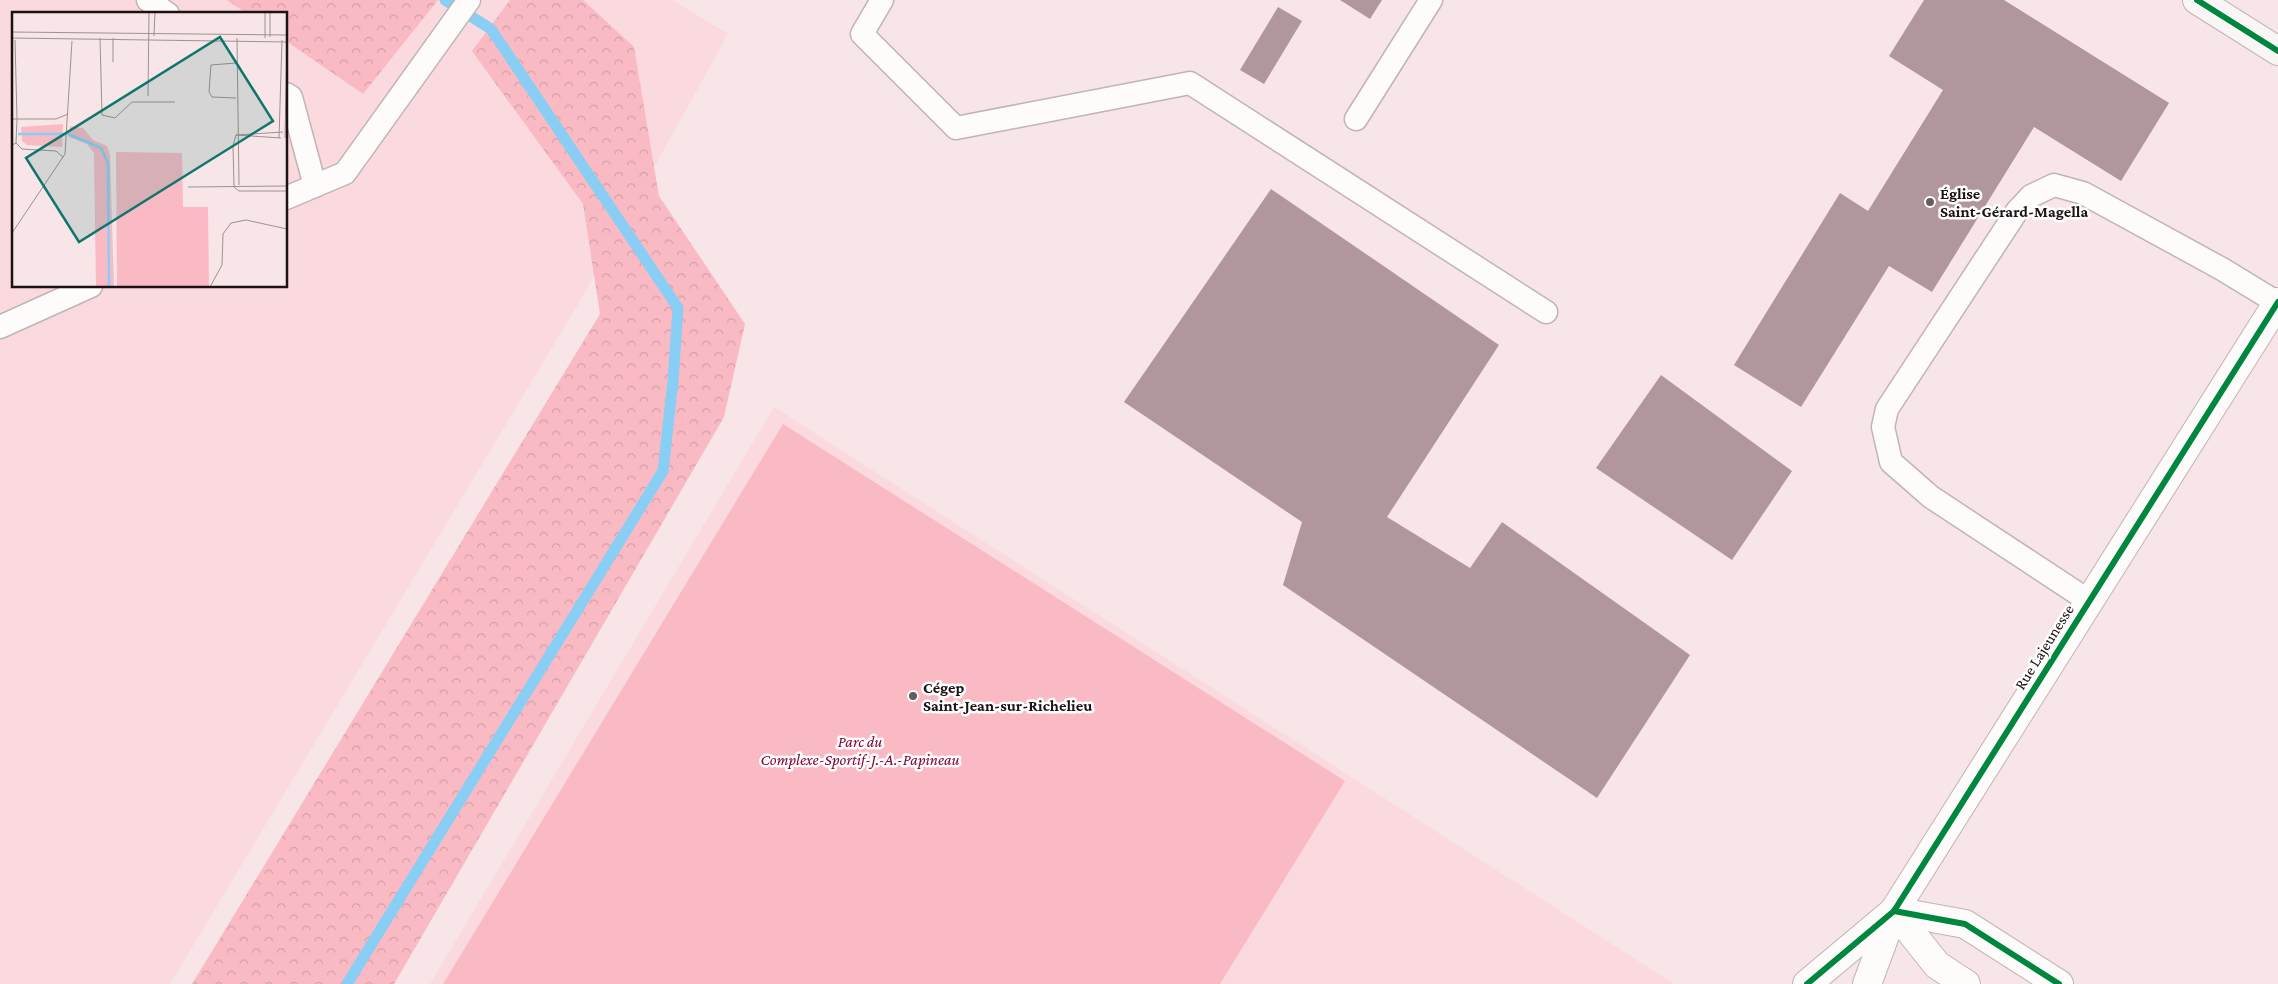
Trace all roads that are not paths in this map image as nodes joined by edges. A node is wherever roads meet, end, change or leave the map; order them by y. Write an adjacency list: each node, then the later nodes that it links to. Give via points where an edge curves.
1 (148, 0): 6 (lane)
2 (469, 0): 10 (lane, via 345,173)
3 (882, 0): 14 (lane, via 862,34 956,128 1190,83)
4 (1431, 0): 9 (lane)
5 (2197, 0): 7 (street)
6 (165, 12)
7 (2278, 51)
8 (288, 95): 10 (lane)
9 (1356, 119)
10 (315, 186): 11 (lane)
11 (288, 197)
12 (86, 288): 15 (lane)
13 (2278, 303): 16 (street, Rue Lajeunesse); 16 (lane, via 2083,193 2054,185 2031,196 2017,210 1887,409 1883,427 1891,462 1931,497)
14 (1546, 312)
15 (0, 327)
16 (2089, 601): 17 (street, Rue Lajeunesse)
17 (1894, 911): 18 (street, Rue Lajeunesse); 19 (street, Rue Lajeunesse); 20 (street, via 1937,965); 21 (street, via 1964,924)
18 (1807, 984)
19 (1867, 984)
20 (1966, 984)
21 (2059, 984)

